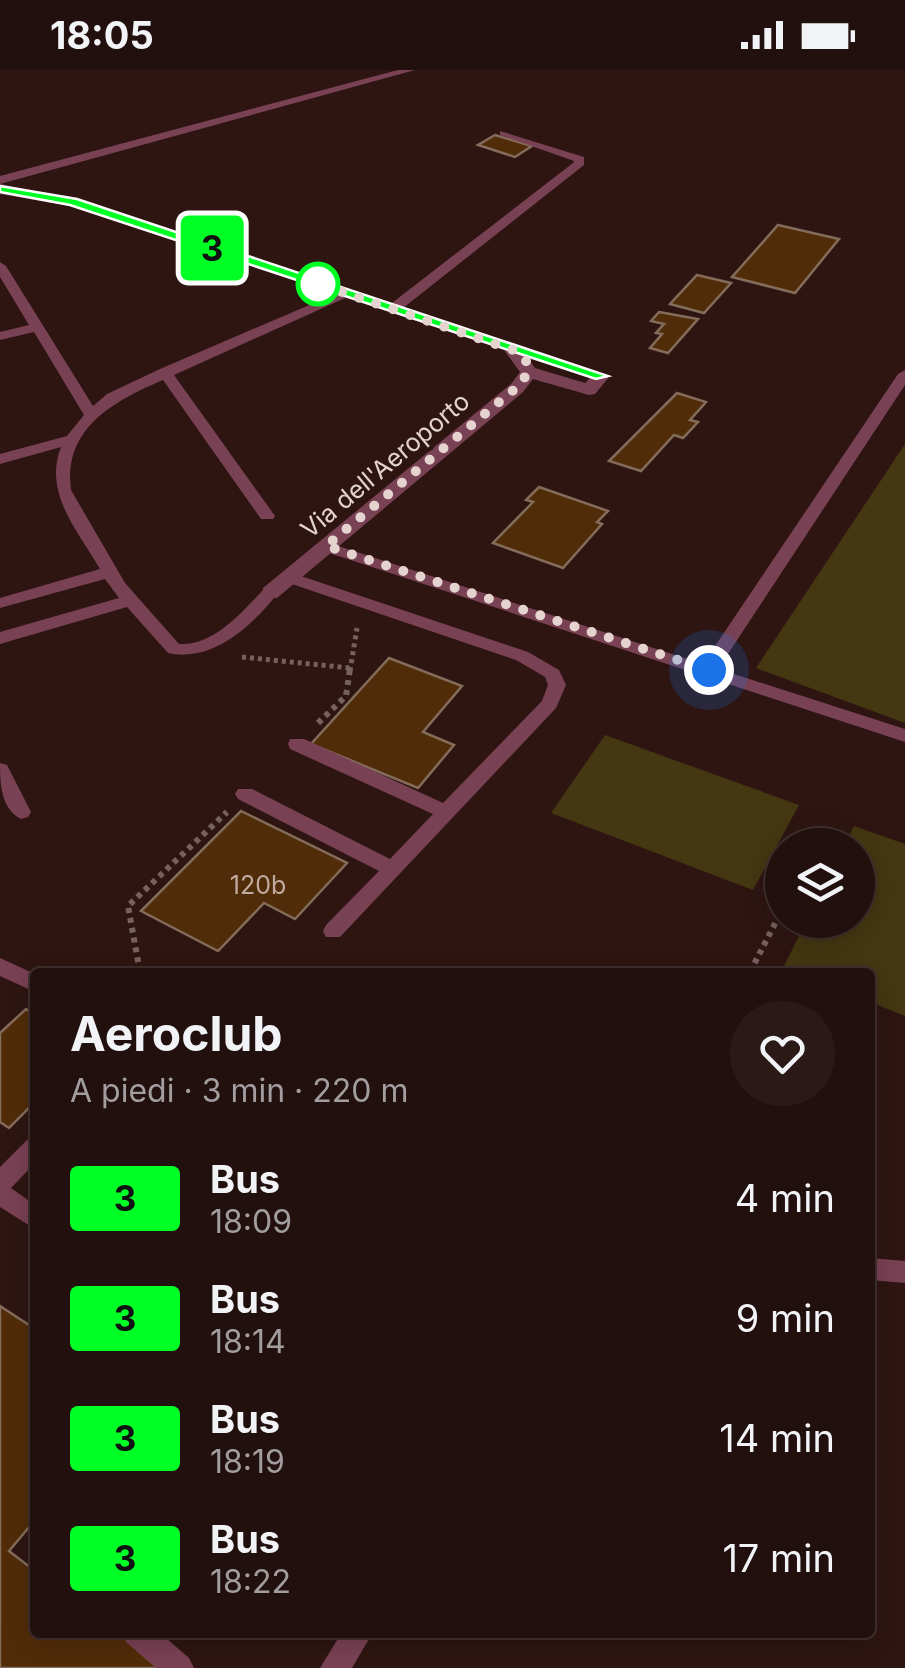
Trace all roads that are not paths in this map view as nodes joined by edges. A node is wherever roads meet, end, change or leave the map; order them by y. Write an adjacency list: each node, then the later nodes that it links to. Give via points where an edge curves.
1 (410, 70): 3 (lane)
2 (504, 133): 7 (lane, via 570,152 578,164)
3 (0, 180)
4 (0, 189): 6 (street, via 72,202)
5 (0, 266): 8 (lane)
6 (347, 294): 7 (street); 11 (lane)
7 (393, 309): 10 (street)
8 (37, 327): 9 (lane); 14 (lane)
9 (0, 336)
10 (513, 350): 12 (street); 12 (street, via 601,376 589,390)
11 (165, 372): 14 (lane); 17 (lane)
12 (529, 372): 18 (street, Via dell'Aeroporto)
13 (905, 374): 25 (lane)
14 (91, 414): 15 (lane)
15 (75, 439): 16 (lane); 19 (lane, via 61,482)
16 (0, 459)
17 (267, 516)
18 (326, 546): 20 (street, Via dell'Aeroporto); 25 (lane)
19 (110, 572): 22 (lane); 23 (lane)
20 (289, 577): 21 (street, Via dell'Aeroporto); 31 (lane, via 522,656 552,674 557,694 550,704)
21 (270, 593): 22 (lane, via 212,643 186,652 174,649)
22 (131, 600): 24 (lane)
23 (0, 603)
24 (0, 638)
25 (709, 670): 26 (lane)
26 (905, 736)
27 (297, 744): 31 (lane)
28 (0, 770): 30 (lane)
29 (245, 794): 32 (lane)
30 (21, 812)
31 (447, 812): 32 (lane)
32 (392, 870): 33 (lane)
33 (333, 931)
34 (0, 966): 35 (lane)
35 (30, 981)
36 (30, 1151): 37 (lane)
37 (0, 1183)
38 (0, 1194): 39 (lane)
39 (30, 1215)
40 (875, 1269): 41 (lane)
41 (905, 1272)
42 (143, 1638): 44 (lane)
43 (356, 1638): 45 (lane)
44 (180, 1668)
45 (336, 1668)

